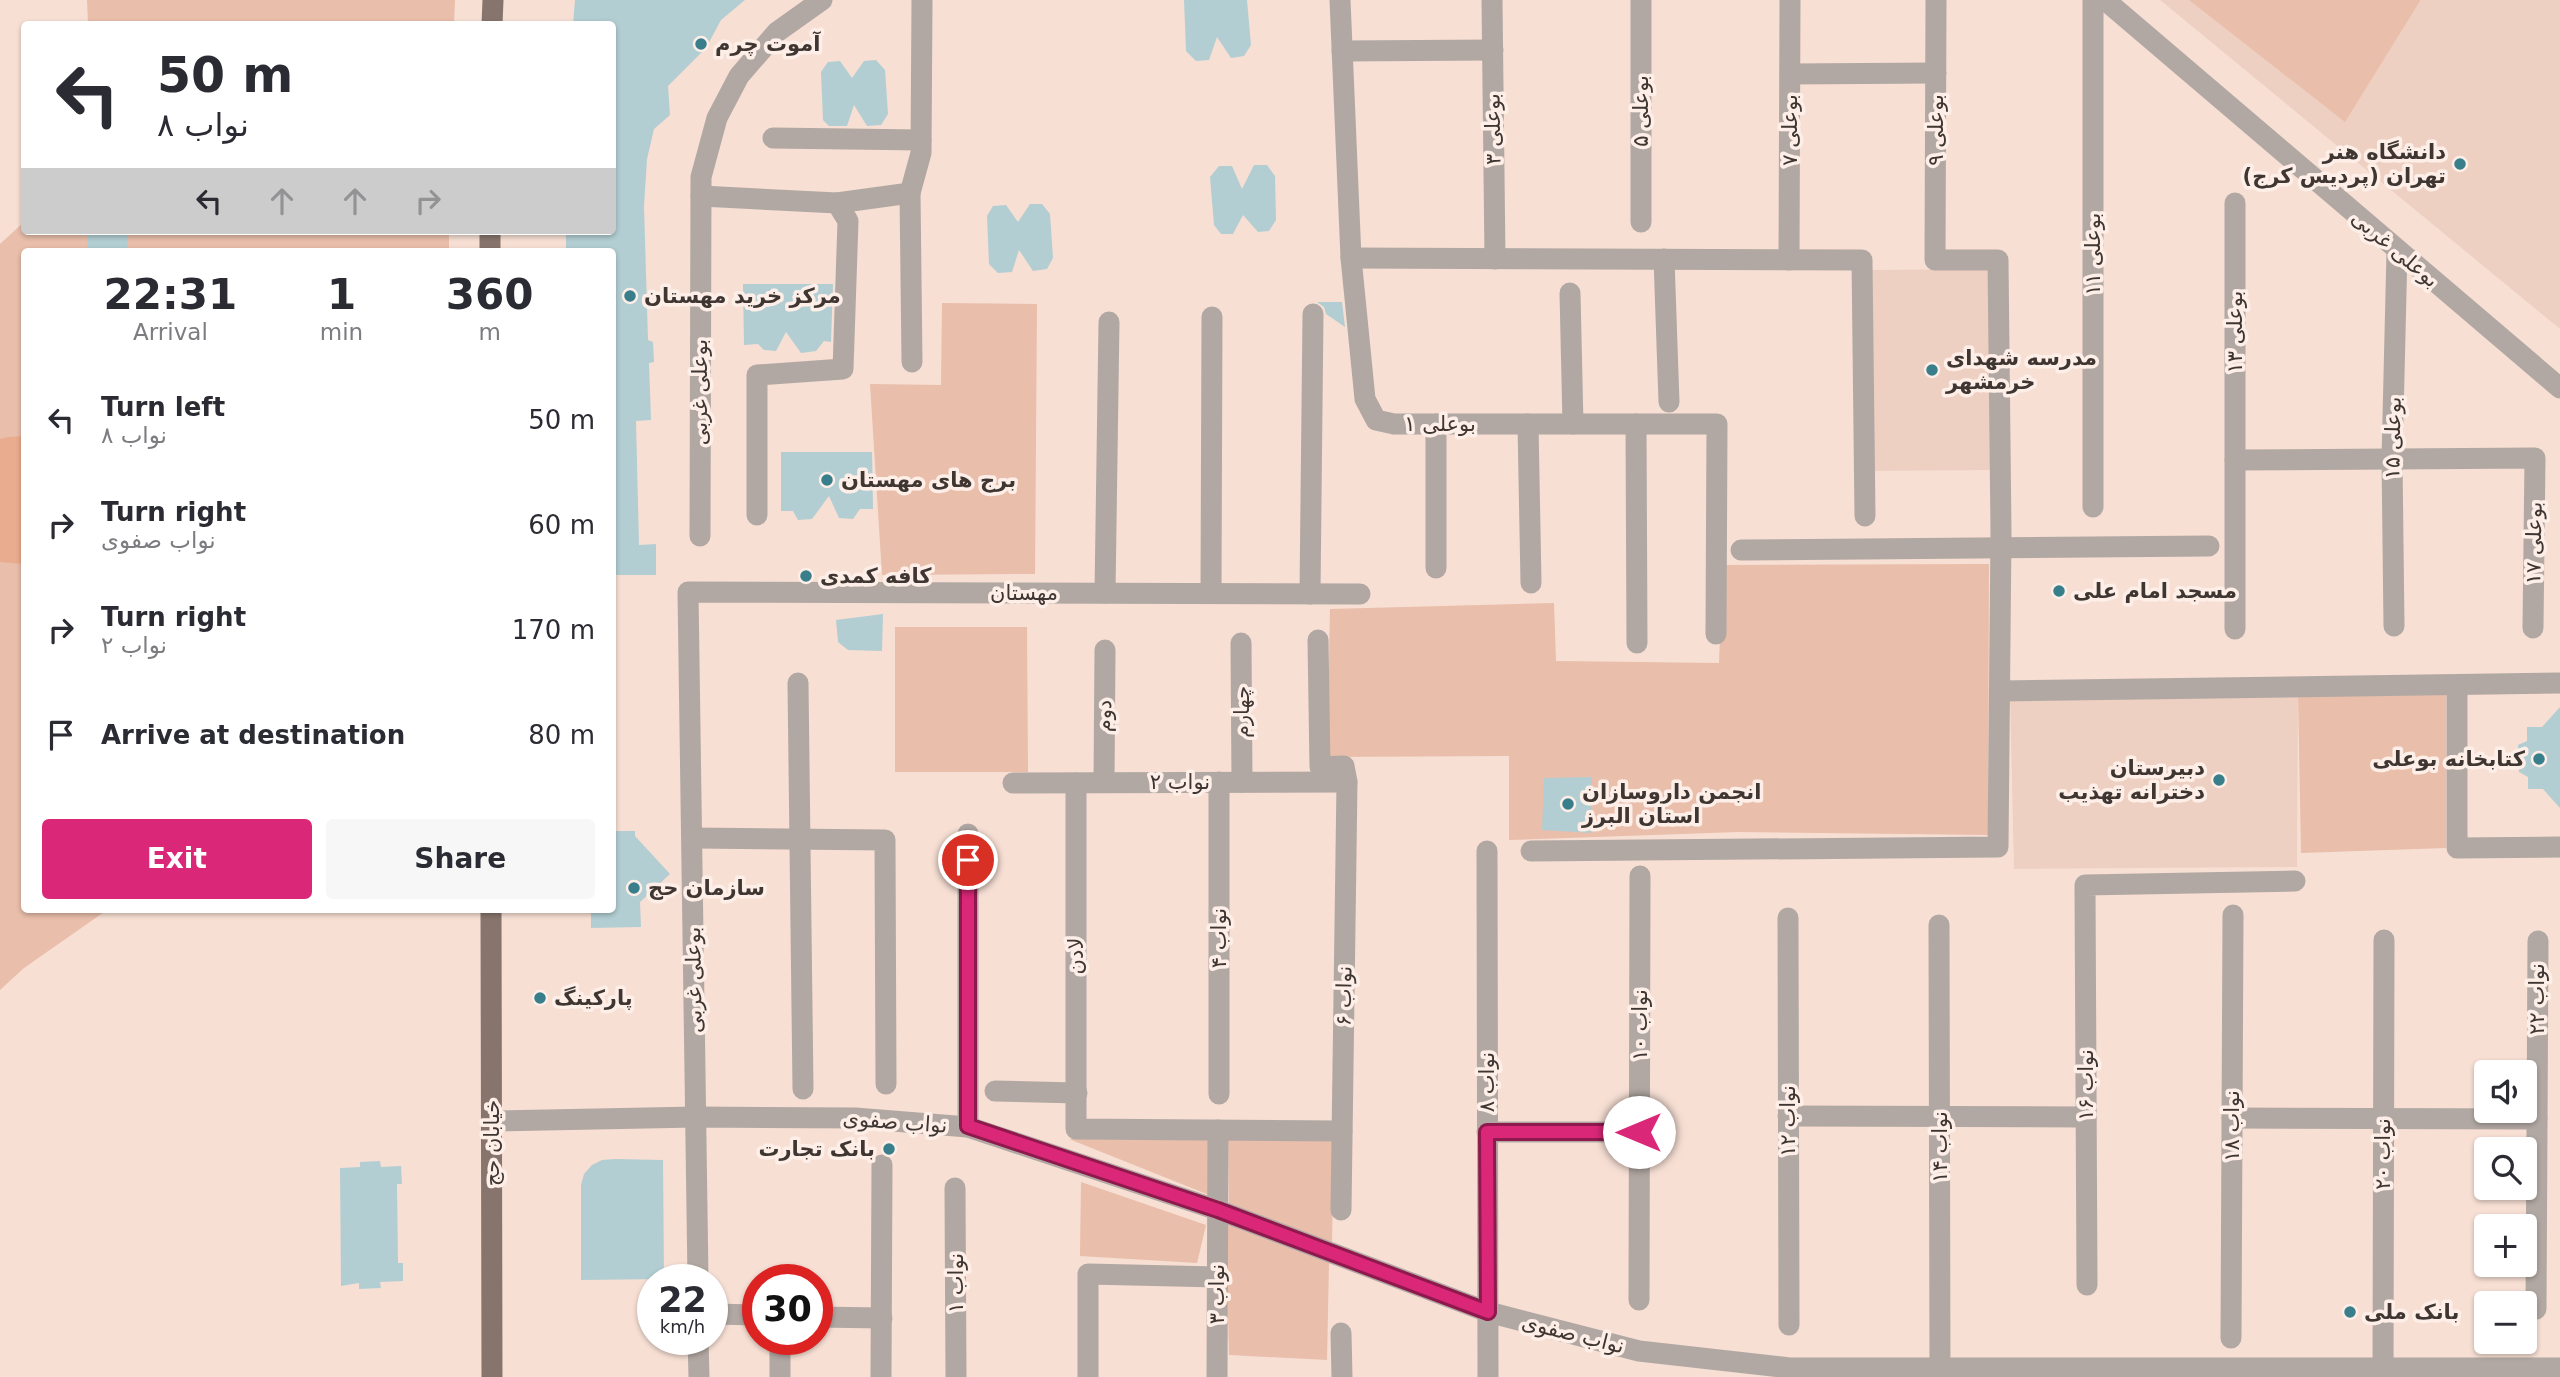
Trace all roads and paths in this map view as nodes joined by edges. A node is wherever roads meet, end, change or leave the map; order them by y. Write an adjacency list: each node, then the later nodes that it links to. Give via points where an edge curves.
1 (492, 0): 11 (main road)
2 (822, 0): 19 (street, بوعلی غربی, via 776,32 739,76 717,118 701,177)
3 (922, 0): 17 (street)
4 (1340, 0): 13 (street, بوعلی ۱)
5 (1492, 0): 12 (street, بوعلی ۳)
6 (1641, 0): 22 (street, بوعلی ۵)
7 (1790, 0): 15 (street, بوعلی ۷)
8 (1936, 0): 14 (street, بوعلی ۹)
9 (2093, 0): 41 (street, بوعلی ۱۱)
10 (2105, 0): 23 (street, بوعلی غربی)
11 (492, 21)
12 (1493, 50): 13 (street); 25 (street, بوعلی ۳)
13 (1342, 51): 24 (street, بوعلی ۱)
14 (1936, 73): 15 (street); 46 (street, بوعلی ۹, via 1936,260 1998,260)
15 (1790, 74): 27 (street, بوعلی ۷)
16 (773, 138): 17 (street)
17 (921, 140): 18 (street)
18 (910, 193): 20 (street); 32 (street)
19 (701, 196): 20 (street); 44 (street, بوعلی غربی)
20 (837, 203): 42 (street, via 848,221 843,369 757,375)
21 (2235, 203): 40 (street, بوعلی ۱۳)
22 (1641, 222)
23 (2397, 251): 33 (street, بوعلی غربی); 39 (street, بوعلی ۱۵)
24 (1351, 258): 25 (street); 35 (street, بوعلی ۱, via 1364,400 1376,420)
25 (1495, 259): 26 (street)
26 (1664, 259): 27 (street); 34 (street)
27 (1790, 260): 43 (street, via 1863,260)
28 (1570, 293): 37 (street)
29 (1313, 314): 53 (street)
30 (1212, 317): 52 (street)
31 (1109, 322): 51 (street)
32 (912, 362)
33 (2560, 388)
34 (1669, 402)
35 (1436, 424): 36 (street, بوعلی ۱); 48 (street)
36 (1528, 424): 37 (street, بوعلی ۱); 49 (street)
37 (1573, 424): 38 (street, بوعلی ۱)
38 (1636, 424): 58 (street, بوعلی ۱, via 1717,424); 61 (street)
39 (2392, 459): 40 (street); 55 (street, بوعلی ۱۵); 56 (street, بوعلی ۱۷, via 2535,458)
40 (2235, 460): 57 (street, بوعلی ۱۳)
41 (2093, 508)
42 (757, 514)
43 (1865, 516)
44 (699, 536)
45 (2209, 547): 46 (street)
46 (2001, 548): 47 (street); 66 (street)
47 (1741, 550)
48 (1436, 568)
49 (1531, 583)
50 (688, 592): 51 (street, مهستان); 74 (street, بوعلی غربی)
51 (1105, 593): 52 (street, مهستان)
52 (1211, 593): 53 (street, مهستان)
53 (1310, 594): 54 (street, مهستان)
54 (1360, 594)
55 (2394, 626)
56 (2533, 628)
57 (2235, 629)
58 (1716, 634)
59 (1318, 640): 70 (street, via 1320,767 1344,766)
60 (1241, 643): 69 (street, چهارم)
61 (1636, 643)
62 (1105, 650): 67 (street, دوم)
63 (798, 683): 75 (street)
64 (2560, 683): 65 (street)
65 (2457, 685): 66 (street); 76 (street, via 2457,848)
66 (2000, 691): 78 (street, via 1998,847)
67 (1104, 782): 68 (street, نواب ۲); 72 (street, نواب ۲)
68 (1219, 782): 69 (street, نواب ۲); 91 (street, نواب ۴)
69 (1242, 782): 70 (street, نواب ۲)
70 (1347, 782): 104 (street, نواب ۶)
71 (1013, 783): 72 (street, نواب ۲)
72 (1076, 783): 90 (street, لادن)
73 (968, 834): 102 (street)
74 (693, 838): 75 (street); 94 (street, بوعلی غربی)
75 (800, 839): 87 (street, via 886,840); 88 (street)
76 (2560, 847)
77 (1487, 851): 105 (street, نواب ۸)
78 (1531, 851)
79 (1640, 876): 106 (street, نواب ۱۰)
80 (2295, 881): 95 (street, نواب ۱۶, via 2085,885)
81 (491, 913): 100 (main road, خیابان حج)
82 (2233, 915): 96 (street, نواب ۱۸)
83 (1788, 918): 92 (street, نواب ۱۲)
84 (1939, 925): 93 (street, نواب ۱۴)
85 (2384, 940): 97 (street, نواب ۲۰)
86 (2538, 941): 99 (street, نواب ۲۲)
87 (886, 1084)
88 (803, 1090)
89 (995, 1091): 90 (street)
90 (1077, 1093): 103 (street, لادن, via 1076,1129)
91 (1219, 1094)
92 (1788, 1116): 93 (street); 119 (street, نواب ۱۲)
93 (1940, 1116): 95 (street); 125 (street, نواب ۱۴)
94 (696, 1117): 100 (street, نواب صفوی); 102 (street, نواب صفوی, via 855,1118); 111 (street, بوعلی غربی)
95 (2086, 1117): 113 (street, نواب ۱۶)
96 (2232, 1118): 97 (street); 121 (street, نواب ۱۸)
97 (2384, 1119): 98 (street); 126 (street, نواب ۲۰)
98 (2474, 1119)
99 (2537, 1119)
100 (493, 1121): 127 (main road, خیابان حج)
101 (2537, 1123): 114 (street, نواب ۲۲)
102 (968, 1126): 109 (street, نواب صفوی)
103 (1218, 1130): 104 (street); 109 (street)
104 (1342, 1130): 110 (street, نواب ۶)
105 (1487, 1132): 106 (street); 116 (street, نواب ۸)
106 (1639, 1132): 115 (street, نواب ۱۰)
107 (882, 1165): 118 (street)
108 (956, 1188): 131 (street, نواب ۱)
109 (1218, 1210): 112 (street, نواب ۳); 116 (street, نواب صفوی)
110 (1341, 1210)
111 (698, 1264)
112 (1217, 1277): 132 (street, via 1088,1275); 133 (street, نواب ۳)
113 (2087, 1285)
114 (2536, 1291)
115 (1639, 1300)
116 (1488, 1312): 125 (street, نواب صفوی, via 1639,1351 1790,1368); 135 (street, نواب ۸)
117 (833, 1317): 118 (street)
118 (882, 1318): 130 (street)
119 (1789, 1325)
120 (1341, 1333): 134 (street)
121 (2231, 1338)
122 (698, 1355): 128 (street)
123 (780, 1355): 129 (street)
124 (2560, 1368): 126 (street, نواب صفوی)
125 (1940, 1373): 126 (street, نواب صفوی)
126 (2383, 1373)
127 (492, 1377)
128 (699, 1377)
129 (780, 1377)
130 (881, 1377)
131 (956, 1377)
132 (1088, 1377)
133 (1217, 1377)
134 (1342, 1377)
135 (1488, 1377)

